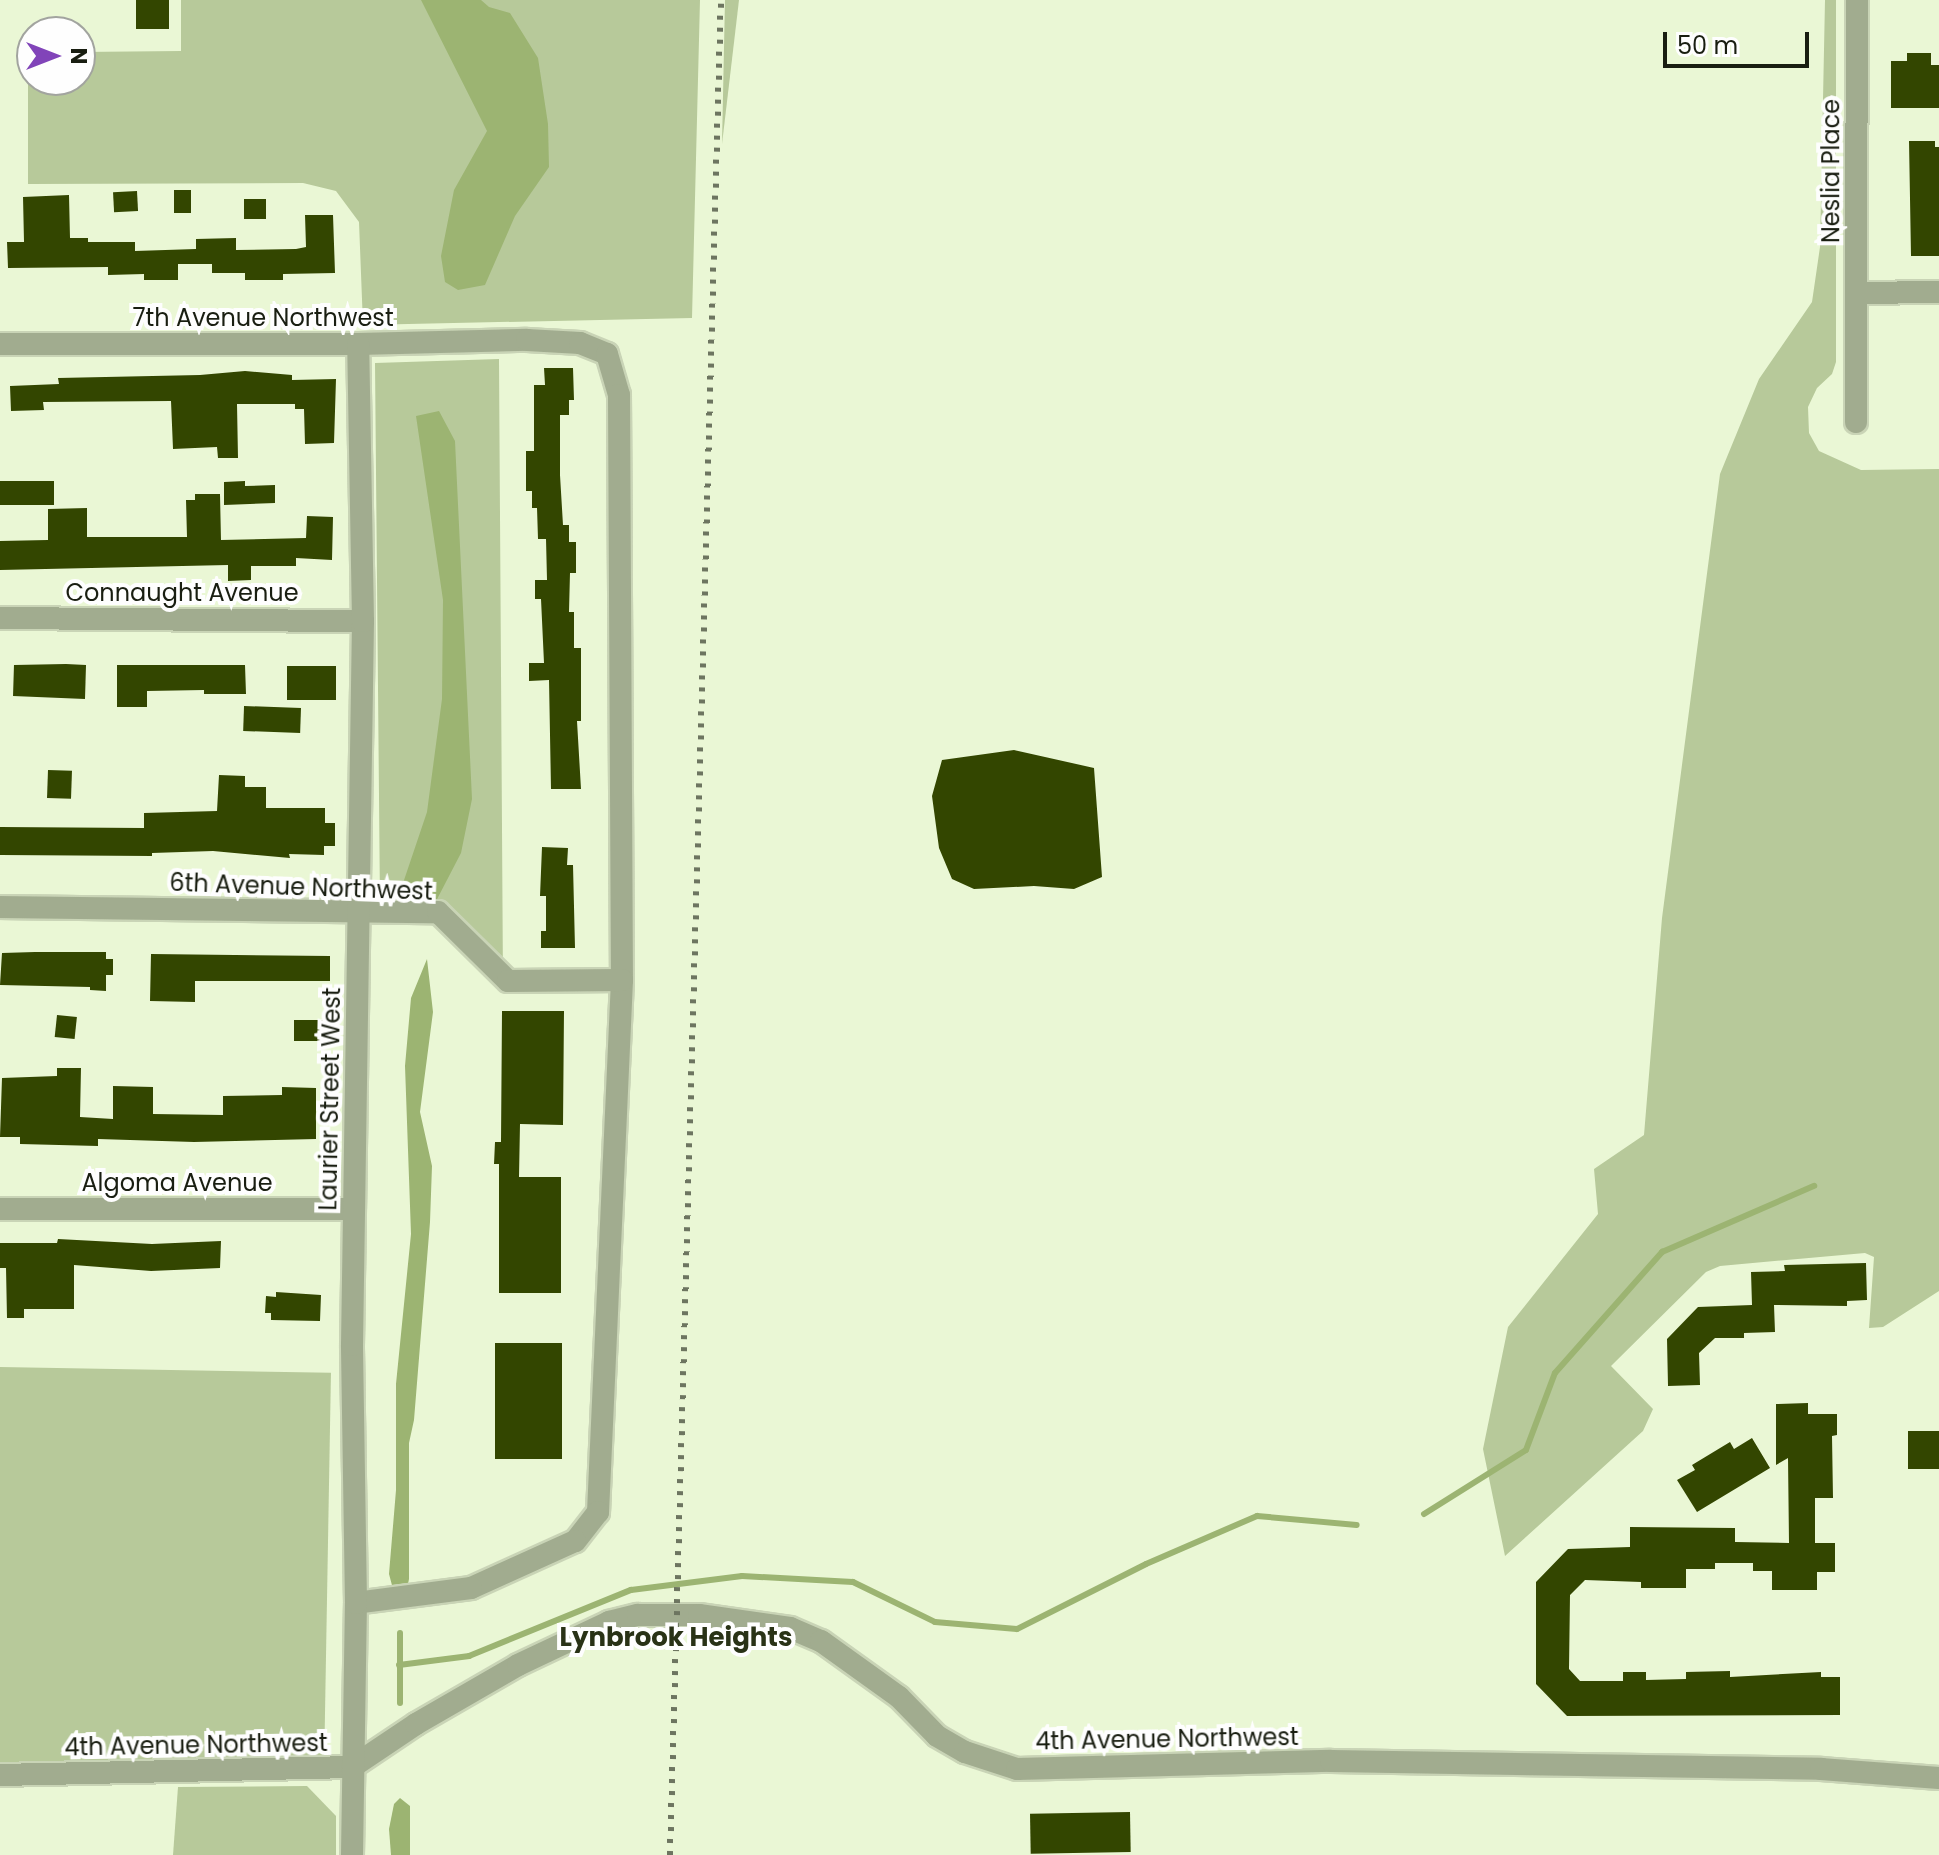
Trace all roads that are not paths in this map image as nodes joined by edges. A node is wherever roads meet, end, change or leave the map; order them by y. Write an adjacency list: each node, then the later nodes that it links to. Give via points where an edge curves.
1 (1857, 0): 3 (street, Neslia Place)
2 (1939, 292): 3 (street)
3 (1857, 293): 6 (street, Neslia Place)
4 (0, 344): 5 (street, 7th Avenue Northwest)
5 (358, 344): 8 (street, Laurier Street West); 11 (street, 7th Avenue Northwest, via 527,340 580,343 607,354 619,395)
6 (1856, 422)
7 (0, 618): 8 (street, Connaught Avenue)
8 (363, 621): 10 (street, Laurier Street West)
9 (0, 907): 10 (street, 6th Avenue Northwest)
10 (360, 910): 11 (street, 6th Avenue Northwest, via 438,912 508,981); 13 (street, Laurier Street West)
11 (622, 980): 14 (street, via 598,1512 575,1541 471,1588)
12 (0, 1209): 13 (street, Algoma Avenue)
13 (354, 1209): 14 (street, Laurier Street West)
14 (356, 1603): 15 (street, Laurier Street West)
15 (352, 1767): 16 (street, 4th Avenue Northwest); 17 (street, 4th Avenue Northwest, via 518,1665 609,1622 638,1615 699,1615 790,1628 821,1641 899,1697 937,1736 965,1752 1017,1769 1331,1761 1821,1769); 18 (street, Laurier Street West)
16 (0, 1775)
17 (1939, 1778)
18 (352, 1855)

